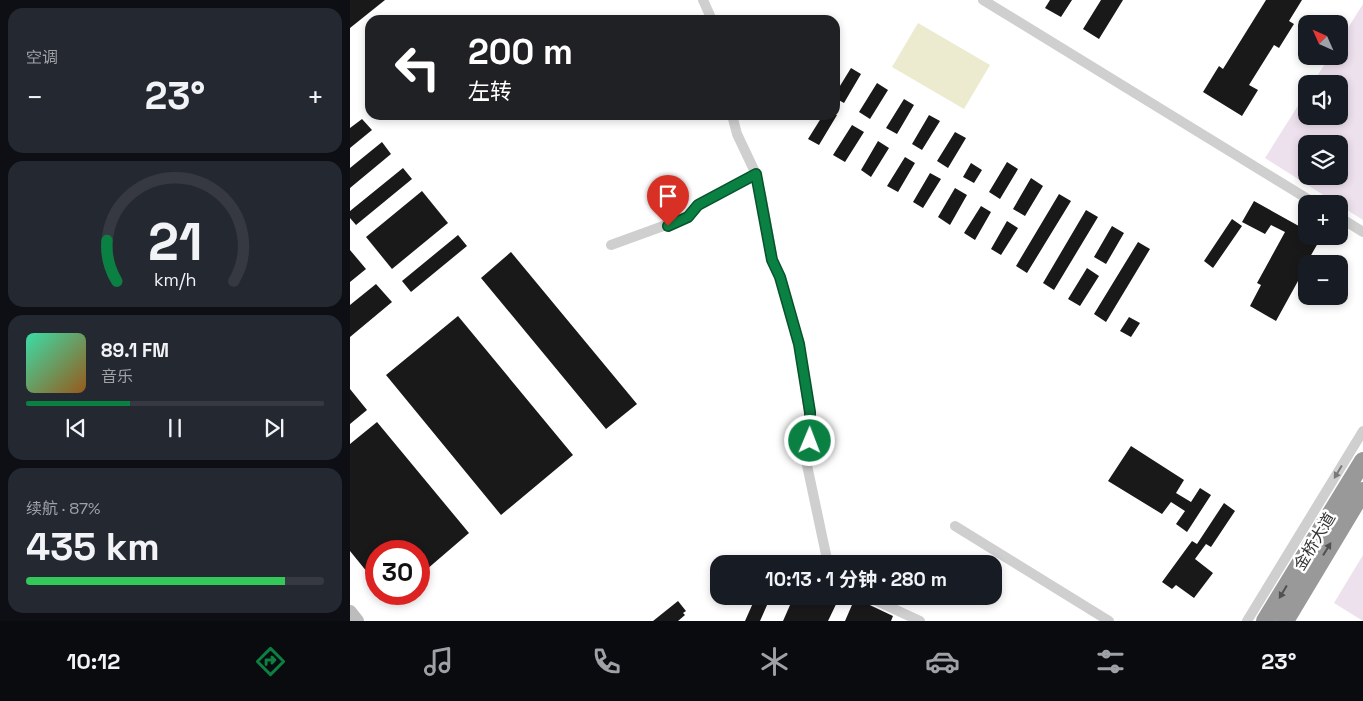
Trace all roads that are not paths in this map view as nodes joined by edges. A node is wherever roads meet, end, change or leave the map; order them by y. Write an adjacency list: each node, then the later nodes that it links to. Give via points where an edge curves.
1 (703, 0): 3 (street)
2 (983, 0): 6 (street)
3 (710, 15)
4 (733, 120): 5 (street)
5 (756, 174): 9 (street, via 698,205 688,217); 14 (street, via 772,260 799,344 811,427 808,465)
6 (1301, 195)
7 (1348, 223): 8 (street)
8 (1363, 232)
9 (611, 246)
10 (1363, 431): 20 (street, one-way to 20)
11 (1363, 461): 21 (highway, 金桥大道, one-way to 21)
12 (1363, 491): 22 (highway, 金桥大道, one-way to 12)
13 (956, 526): 19 (street)
14 (826, 555)
15 (885, 605): 18 (street)
16 (350, 612): 17 (main road)
17 (357, 621)
18 (920, 621)
19 (1109, 621)
20 (1247, 621)
21 (1265, 621)
22 (1285, 621)

